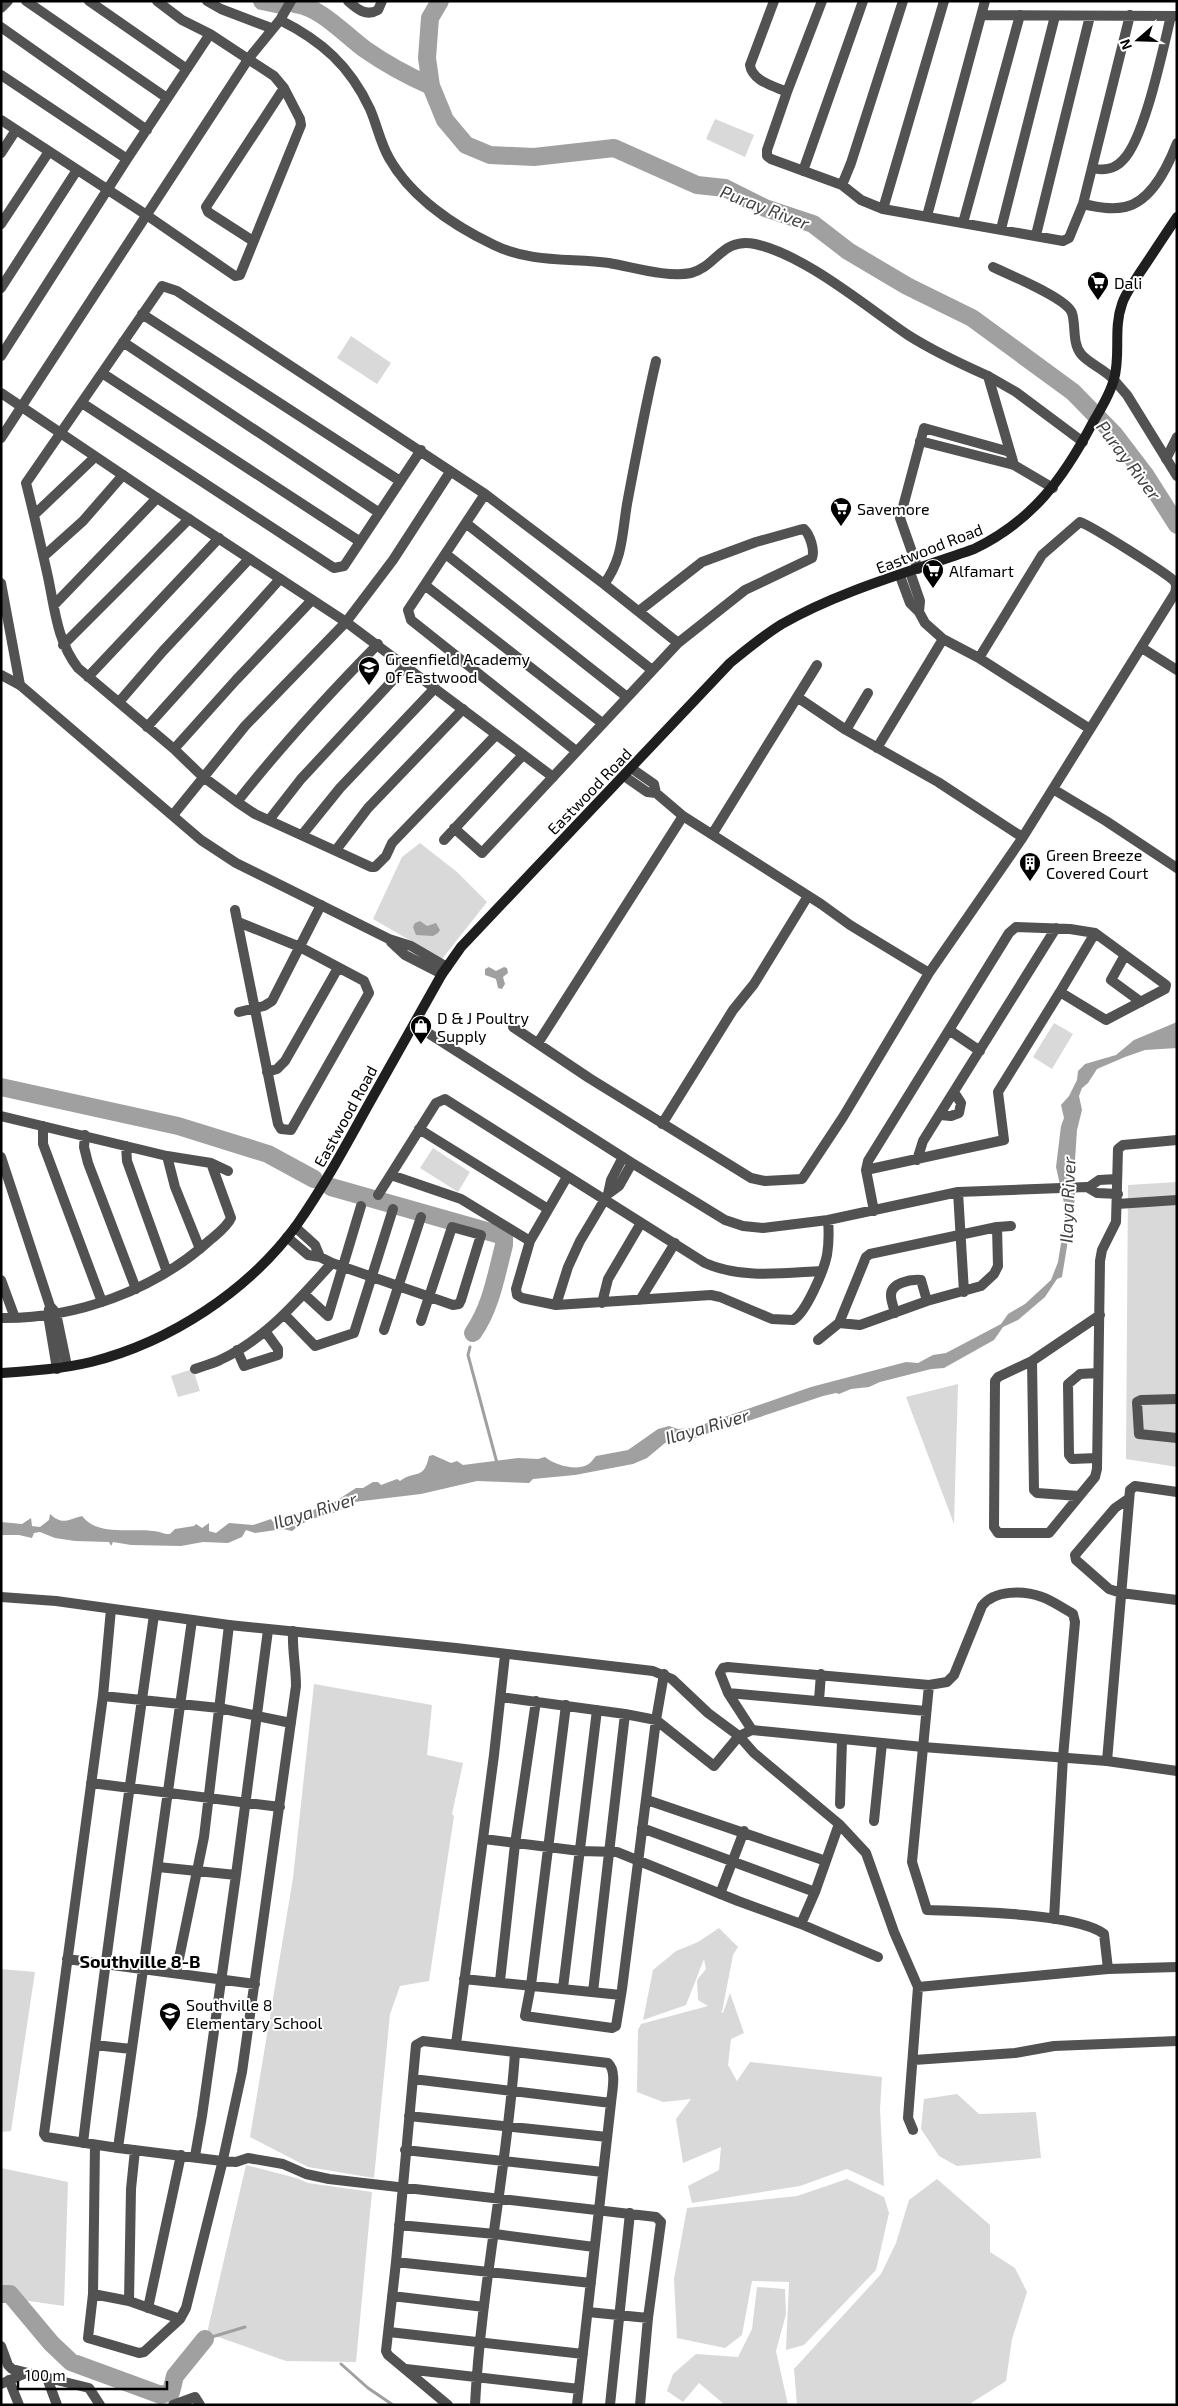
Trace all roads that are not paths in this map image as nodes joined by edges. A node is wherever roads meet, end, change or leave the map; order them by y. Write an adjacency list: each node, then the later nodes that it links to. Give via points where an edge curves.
1 (8, 1): 15 (street)
2 (26, 1): 31 (street)
3 (89, 1): 27 (street)
4 (156, 1): 25 (street, via 182,20)
5 (207, 1): 24 (street)
6 (291, 1): 22 (street)
7 (348, 1): 8 (street, via 369,14 378,10)
8 (382, 1)
9 (774, 1): 30 (street, via 752,59 751,72 756,78)
10 (822, 1): 30 (street)
11 (863, 1): 41 (street)
12 (903, 1): 42 (street)
13 (944, 1): 45 (street)
14 (985, 1): 16 (street)
15 (1, 8)
16 (982, 15): 17 (street); 47 (street)
17 (1020, 15): 19 (street); 49 (street)
18 (1130, 15): 20 (street); 21 (street); 39 (street)
19 (1056, 16): 20 (street); 51 (street)
20 (1090, 16): 52 (street)
21 (1174, 16): 39 (street, via 1146,114 1130,152 1111,169)
22 (280, 20): 24 (street); 61 (street, via 310,36 349,71 370,110 389,158 406,181 427,202 494,245 537,258 607,263 684,274 701,268 729,246 755,244 794,260 910,336)
23 (1, 27): 34 (street)
24 (271, 28): 26 (street)
25 (210, 34): 26 (street); 27 (street)
26 (249, 58): 29 (street, via 274,76); 46 (street)
27 (188, 68): 31 (street)
28 (1, 75): 38 (street)
29 (284, 88): 53 (street, via 301,125); 53 (street, via 206,207 208,212)
30 (787, 92): 41 (street, via 767,156)
31 (167, 98): 34 (street)
32 (1, 120): 33 (street)
33 (16, 130): 36 (street); 37 (street)
34 (147, 130): 38 (street)
35 (1177, 143): 44 (street, via 1165,171 1139,201 1126,207 1107,209)
36 (1, 153)
37 (48, 153): 40 (street); 50 (street)
38 (127, 159): 43 (street)
39 (1092, 168): 44 (street)
40 (77, 170): 43 (street); 55 (street)
41 (803, 171): 42 (street)
42 (842, 185): 45 (street, via 861,200)
43 (108, 191): 46 (street); 58 (street)
44 (1083, 204): 52 (street, via 1066,240)
45 (883, 209): 47 (street)
46 (145, 214): 53 (street, via 235,276 240,275); 65 (street)
47 (928, 216): 49 (street)
48 (1177, 217): 62 (main road, Eastwood Road, via 1122,302 1116,328)
49 (963, 223): 51 (street)
50 (1, 224)
51 (1000, 229): 52 (street)
52 (1036, 236)
53 (253, 240)
54 (993, 268): 62 (street, via 1068,306 1074,317 1081,354)
55 (1, 288)
56 (142, 314): 57 (street); 71 (street, via 162,286 169,287); 79 (street)
57 (123, 342): 60 (street); 83 (street)
58 (2, 352)
59 (656, 361): 95 (street, via 627,503 619,560)
60 (102, 373): 64 (street); 88 (street)
61 (988, 376): 69 (street); 72 (street)
62 (1114, 380): 69 (main road, Eastwood Road); 74 (street)
63 (1, 394): 65 (street)
64 (82, 403): 66 (street); 88 (street, via 334,568 344,566)
65 (20, 406): 66 (street); 68 (street)
66 (60, 433): 73 (street); 84 (street, via 26,483)
67 (1177, 437): 74 (street)
68 (1, 438)
69 (1084, 440): 80 (main road, Eastwood Road)
70 (920, 441): 72 (street, via 924,428); 75 (street); 92 (street, via 900,518)
71 (421, 450): 76 (street); 79 (street)
72 (1010, 452): 75 (street)
73 (95, 457): 77 (street); 84 (street)
74 (1166, 459): 78 (street)
75 (1014, 465): 80 (street)
76 (450, 472): 81 (street); 100 (street, via 393,560)
77 (123, 474): 82 (street); 90 (street, via 83,521)
78 (1177, 476)
79 (400, 481): 83 (street)
80 (1053, 488): 92 (main road, Eastwood Road, via 1026,516 991,541)
81 (485, 494): 86 (street); 95 (street)
82 (156, 498): 85 (street); 98 (street)
83 (378, 512): 88 (street)
84 (34, 515): 90 (street)
85 (189, 519): 87 (street); 104 (street)
86 (467, 524): 89 (street); 109 (street)
87 (219, 538): 91 (street); 112 (street)
88 (359, 541)
89 (447, 555): 96 (street); 116 (street)
90 (44, 556): 98 (street)
91 (249, 559): 93 (street); 118 (street)
92 (909, 572): 101 (street, via 910,603); 129 (main road, Eastwood Road, via 829,601 764,636 730,663)
93 (280, 579): 97 (street); 121 (street)
94 (1, 583): 113 (street)
95 (604, 584): 99 (street)
96 (426, 586): 120 (street); 127 (street, via 408,610 411,620)
97 (312, 600): 100 (street); 126 (street)
98 (54, 605): 104 (street)
99 (639, 611): 102 (street); 102 (street, via 702,562 798,530 807,533 814,554 809,562 745,590)
100 (346, 622): 103 (street); 130 (street, via 272,697)
101 (942, 639): 106 (street); 125 (street)
102 (678, 643): 109 (street)
103 (378, 644): 108 (street); 133 (street, via 316,707)
104 (63, 645): 112 (street)
105 (1142, 648): 106 (street, via 1176,593 1174,581 1080,522 1042,555); 110 (street); 122 (street)
106 (980, 658): 122 (street)
107 (817, 665): 117 (street)
108 (406, 666): 114 (street); 136 (street, via 301,779)
109 (652, 670): 116 (street)
110 (1177, 670)
111 (1, 675): 113 (street)
112 (88, 677): 118 (street)
113 (20, 685): 134 (street)
114 (435, 688): 119 (street); 139 (street, via 340,788)
115 (868, 693): 123 (street)
116 (627, 697): 120 (street)
117 (797, 697): 123 (street); 138 (street)
118 (119, 702): 121 (street)
119 (463, 709): 124 (street); 142 (street, via 368,808)
120 (602, 723): 127 (street)
121 (148, 727): 126 (street)
122 (1090, 729): 132 (street)
123 (846, 730): 125 (street)
124 (496, 735): 128 (street); 142 (street, via 414,818 375,867)
125 (877, 748): 140 (street, via 938,782)
126 (174, 749): 130 (street)
127 (576, 750): 131 (street)
128 (523, 755): 131 (street); 137 (street)
129 (628, 772): 135 (street, via 647,792 656,793); 153 (main road, Eastwood Road, via 473,934)
130 (202, 776): 133 (street); 134 (street)
131 (552, 777): 137 (street, via 482,853)
132 (1053, 789): 140 (street); 143 (street)
133 (237, 802): 136 (street)
134 (173, 815): 145 (street, via 201,840 236,863)
135 (683, 816): 138 (street); 162 (street)
136 (269, 820): 139 (street)
137 (454, 828): 141 (street)
138 (713, 833): 144 (street)
139 (302, 835): 142 (street)
140 (1022, 837): 154 (street)
141 (444, 840)
142 (336, 850)
143 (1177, 868)
144 (808, 896): 154 (street); 168 (street)
145 (321, 905): 150 (street); 153 (street, via 389,939 406,955)
146 (235, 910): 147 (street)
147 (238, 922): 150 (street); 157 (street)
148 (1056, 928): 149 (street); 161 (street, via 1016,927 1009,933); 163 (street)
149 (1095, 933): 151 (street); 155 (street)
150 (300, 947): 152 (street); 157 (street, via 272,1002)
151 (1125, 955): 156 (street, via 1111,980); 156 (street, via 1166,985)
152 (338, 968): 164 (street, via 282,1066); 164 (street, via 364,981 369,993 291,1130 281,1129 278,1124)
153 (444, 970): 159 (main road, Eastwood Road)
154 (929, 973): 168 (street, via 802,1179 765,1181 751,1178)
155 (1060, 992): 156 (street, via 1106,1020); 177 (street, via 998,1092 1004,1140)
156 (1141, 1002)
157 (255, 1008): 158 (street); 164 (street)
158 (239, 1012)
159 (414, 1024): 175 (street); 199 (main road, Eastwood Road, via 330,1173)
160 (513, 1027): 162 (street)
161 (949, 1030): 163 (street); 180 (street)
162 (538, 1043): 168 (street)
163 (980, 1050): 165 (street)
164 (267, 1072)
165 (954, 1092): 166 (street); 166 (street, via 961,1103 959,1113)
166 (940, 1115): 177 (street, via 923,1141)
167 (1, 1116): 169 (street)
168 (662, 1124)
169 (43, 1126): 171 (street); 220 (street, via 43,1144)
170 (419, 1129): 182 (street); 183 (street, via 436,1103 445,1099); 193 (street)
171 (85, 1135): 173 (street); 214 (street, via 88,1163)
172 (1177, 1140): 184 (street, via 1123,1145 1118,1149)
173 (126, 1146): 174 (street); 210 (street, via 127,1162)
174 (167, 1156): 178 (street); 205 (street, via 181,1203)
175 (622, 1157): 179 (street); 188 (street)
176 (1, 1158): 223 (street)
177 (917, 1160): 180 (street)
178 (211, 1163): 181 (street); 205 (street, via 232,1218)
179 (632, 1163): 188 (street, via 619,1186); 196 (street, via 725,1220 743,1226 763,1228)
180 (866, 1170): 194 (street)
181 (228, 1171)
182 (390, 1175): 187 (street); 203 (street, via 461,1199)
183 (567, 1177): 188 (street); 193 (street)
184 (1117, 1179): 185 (street, via 1099,1180); 189 (street)
185 (1086, 1187): 186 (street); 189 (street)
186 (958, 1192): 194 (street); 201 (street)
187 (378, 1195)
188 (606, 1197): 197 (street); 222 (street, via 568,1268)
189 (1117, 1199): 190 (street); 226 (street, via 1116,1222 1100,1261)
190 (1177, 1200)
191 (362, 1206): 208 (street)
192 (393, 1209): 211 (street)
193 (548, 1209): 203 (street)
194 (874, 1211): 196 (street)
195 (421, 1217): 213 (street)
196 (828, 1220): 209 (street, via 829,1242)
197 (641, 1223): 204 (street); 221 (street, via 608,1279)
198 (1011, 1226): 200 (street)
199 (295, 1227): 202 (main road, Eastwood Road); 206 (street, via 315,1245)
200 (998, 1227): 201 (street); 215 (street, via 998,1266 994,1274 981,1286)
201 (960, 1234): 215 (street); 230 (street, via 870,1254)
202 (286, 1237): 206 (street, via 308,1255); 236 (main road, Eastwood Road, via 248,1278 189,1321 142,1346)
203 (530, 1241): 222 (street, via 517,1295)
204 (674, 1243): 209 (street, via 720,1270 753,1274); 218 (street)
205 (200, 1249): 210 (street)
206 (320, 1257): 207 (street)
207 (332, 1263): 208 (street); 216 (street)
208 (343, 1267): 211 (street); 216 (street, via 328,1316)
209 (822, 1271): 218 (street, via 801,1314 793,1320 772,1318 711,1295)
210 (167, 1272): 214 (street)
211 (372, 1277): 213 (street); 225 (street, via 357,1328 350,1336 315,1346)
212 (1, 1280): 228 (street)
213 (400, 1285): 217 (street); 231 (street)
214 (136, 1289): 220 (street)
215 (964, 1292): 219 (street)
216 (304, 1294): 225 (street)
217 (430, 1296): 217 (street, via 458,1304 481,1235 452,1227); 229 (street)
218 (640, 1300): 221 (street)
219 (927, 1301): 224 (street); 224 (street, via 921,1280 898,1284 891,1296)
220 (102, 1302): 223 (street)
221 (602, 1303): 222 (street)
222 (556, 1305)
223 (51, 1311): 228 (street); 236 (street)
224 (896, 1313): 230 (street, via 860,1325)
225 (284, 1314): 232 (street)
226 (1100, 1315): 235 (street); 239 (street)
227 (1, 1318): 228 (street)
228 (15, 1318)
229 (421, 1321)
230 (839, 1324): 233 (street)
231 (384, 1330)
232 (265, 1331): 234 (street); 234 (street, via 278,1349 278,1355 244,1366)
233 (818, 1340)
234 (237, 1350): 237 (street)
235 (1032, 1361): 244 (street, via 1034,1490); 244 (street, via 998,1377 994,1386 994,1527 998,1533 1004,1534 1049,1533)
236 (62, 1368): 238 (main road, Eastwood Road)
237 (195, 1369)
238 (1, 1373)
239 (1098, 1373): 242 (street); 242 (street, via 1080,1374 1068,1384 1069,1455 1072,1458)
240 (1177, 1399): 241 (street, via 1138,1402 1139,1434)
241 (1177, 1438)
242 (1097, 1458): 244 (street, via 1095,1477)
243 (1177, 1492): 245 (street, via 1135,1486 1130,1490)
244 (1080, 1496)
245 (1128, 1499): 246 (street); 246 (street, via 1115,1508 1075,1555 1076,1560 1101,1584)
246 (1120, 1593): 248 (street); 280 (street)
247 (1, 1597): 249 (street)
248 (1177, 1600)
249 (112, 1609): 250 (street); 260 (street)
250 (154, 1615): 251 (street); 262 (street)
251 (192, 1620): 252 (street); 265 (street)
252 (229, 1626): 253 (street); 267 (street)
253 (268, 1630): 254 (street); 271 (street)
254 (294, 1631): 255 (street); 273 (street, via 292,1654 296,1686)
255 (505, 1655): 256 (street); 261 (street)
256 (664, 1674): 272 (street); 275 (street)
257 (821, 1674): 258 (street); 259 (street, via 723,1668 720,1673); 263 (street)
258 (929, 1685): 269 (street); 279 (street, via 947,1682 954,1675 987,1599 994,1595 1026,1594 1042,1597 1063,1608 1073,1614 1075,1622)
259 (728, 1694): 263 (street); 274 (street)
260 (103, 1696): 262 (street); 282 (street)
261 (501, 1696): 264 (street); 294 (street)
262 (142, 1700): 265 (street); 283 (street)
263 (819, 1700): 269 (street)
264 (536, 1701): 266 (street); 295 (street)
265 (181, 1704): 267 (street); 284 (street)
266 (566, 1705): 268 (street); 296 (street)
267 (219, 1708): 271 (street); 285 (street)
268 (597, 1710): 270 (street); 297 (street)
269 (926, 1711): 278 (street)
270 (625, 1714): 272 (street); 298 (street)
271 (258, 1716): 273 (street); 287 (street)
272 (656, 1720): 275 (street, via 714,1766); 286 (street)
273 (291, 1722): 289 (street)
274 (752, 1730): 275 (street); 276 (street)
275 (739, 1736): 291 (street)
276 (842, 1740): 277 (street); 288 (street)
277 (882, 1743): 278 (street); 290 (street)
278 (923, 1747): 279 (street); 307 (street, via 912,1862 927,1910)
279 (1063, 1757): 280 (street); 307 (street)
280 (1107, 1760): 281 (street)
281 (1177, 1771)
282 (91, 1783): 283 (street); 310 (street)
283 (130, 1788): 284 (street); 311 (street)
284 (169, 1793): 285 (street); 302 (street)
285 (208, 1798): 287 (street); 303 (street)
286 (647, 1800): 292 (street); 293 (street)
287 (246, 1802): 289 (street); 304 (street)
288 (840, 1804)
289 (280, 1807): 319 (street)
290 (874, 1821)
291 (840, 1824): 300 (street); 321 (street, via 866,1853)
292 (642, 1828): 299 (street); 301 (street)
293 (744, 1831): 300 (street); 301 (street)
294 (484, 1840): 295 (street); 316 (street)
295 (515, 1844): 296 (street); 318 (street)
296 (547, 1848): 297 (street); 320 (street)
297 (580, 1851): 298 (street); 322 (street)
298 (610, 1851): 299 (street); 323 (street)
299 (638, 1860): 306 (street); 324 (street)
300 (826, 1861): 305 (street)
301 (732, 1862): 305 (street); 306 (street)
302 (158, 1867): 303 (street); 313 (street)
303 (196, 1872): 304 (street); 315 (street)
304 (236, 1875): 317 (street)
305 (815, 1892): 308 (street)
306 (720, 1894): 308 (street)
307 (1054, 1919): 314 (street, via 1104,1934)
308 (801, 1924): 309 (street)
309 (878, 1957)
310 (67, 1959): 311 (street); 338 (street, via 43,2131 46,2137)
311 (105, 1962): 313 (street); 327 (street)
312 (1177, 1967): 314 (street)
313 (142, 1968): 315 (street); 328 (street)
314 (1108, 1969): 321 (street)
315 (176, 1973): 317 (street)
316 (464, 1979): 318 (street); 326 (street)
317 (221, 1980): 319 (street); 344 (street)
318 (500, 1981): 320 (street)
319 (254, 1984): 345 (street, via 242,2072)
320 (531, 1985): 322 (street); 324 (street, via 525,2016 608,2028 616,2026)
321 (918, 1987): 330 (street)
322 (564, 1988): 323 (street)
323 (594, 1992): 324 (street)
324 (621, 1994)
325 (1177, 2041): 330 (street, via 1054,2046)
326 (456, 2044): 329 (street); 331 (street, via 419,2042)
327 (95, 2045): 328 (street); 338 (street)
328 (131, 2049): 340 (street)
329 (515, 2053): 332 (street); 333 (street, via 608,2063 613,2071)
330 (914, 2060): 336 (street, via 908,2118)
331 (413, 2079): 332 (street); 334 (street)
332 (513, 2092): 333 (street); 335 (street)
333 (611, 2103): 337 (street)
334 (409, 2116): 335 (street); 342 (street)
335 (508, 2126): 337 (street); 346 (street)
336 (913, 2130)
337 (607, 2138): 347 (street)
338 (83, 2143): 339 (street)
339 (96, 2145): 340 (street); 358 (street)
340 (118, 2148): 341 (street)
341 (135, 2150): 343 (street); 360 (street)
342 (405, 2150): 346 (street); 348 (street)
343 (181, 2154): 344 (street); 362 (street)
344 (195, 2156): 345 (street)
345 (222, 2161): 348 (street, via 236,2162 248,2158 283,2164 306,2174); 366 (street, via 186,2308)
346 (503, 2162): 347 (street); 349 (street)
347 (603, 2172): 350 (street)
348 (403, 2189): 349 (street); 352 (street)
349 (499, 2199): 350 (street); 353 (street)
350 (598, 2210): 351 (street); 354 (street)
351 (630, 2213): 364 (street); 365 (street, via 656,2217 661,2222)
352 (399, 2226): 353 (street); 355 (street)
353 (495, 2234): 354 (street); 356 (street)
354 (594, 2247): 357 (street)
355 (396, 2262): 356 (street); 359 (street)
356 (489, 2271): 357 (street); 361 (street)
357 (590, 2282): 363 (street)
358 (93, 2294): 360 (street); 366 (street, via 88,2338 139,2353)
359 (392, 2296): 361 (street); 367 (street)
360 (129, 2301): 362 (street)
361 (484, 2306): 368 (street)
362 (148, 2308): 366 (street)
363 (588, 2312): 364 (street); 370 (street)
364 (618, 2315): 365 (street); 385 (street)
365 (648, 2318): 386 (street)
366 (180, 2319)
367 (389, 2332): 368 (street); 371 (street, via 386,2354)
368 (480, 2342): 370 (street); 374 (street)
369 (1, 2346): 372 (street, via 8,2365)
370 (583, 2354): 376 (street)
371 (405, 2369): 374 (street); 382 (street)
372 (26, 2373): 373 (street); 375 (street)
373 (47, 2378): 378 (street); 379 (street, via 89,2388)
374 (477, 2379): 376 (street); 383 (street)
375 (5, 2382): 377 (street)
376 (579, 2389): 384 (street)
377 (19, 2405)
378 (57, 2405)
379 (100, 2405)
380 (173, 2405): 381 (street, via 195,2397)
381 (200, 2405)
382 (448, 2405)
383 (476, 2405)
384 (577, 2405)
385 (610, 2405)
386 (640, 2405)

